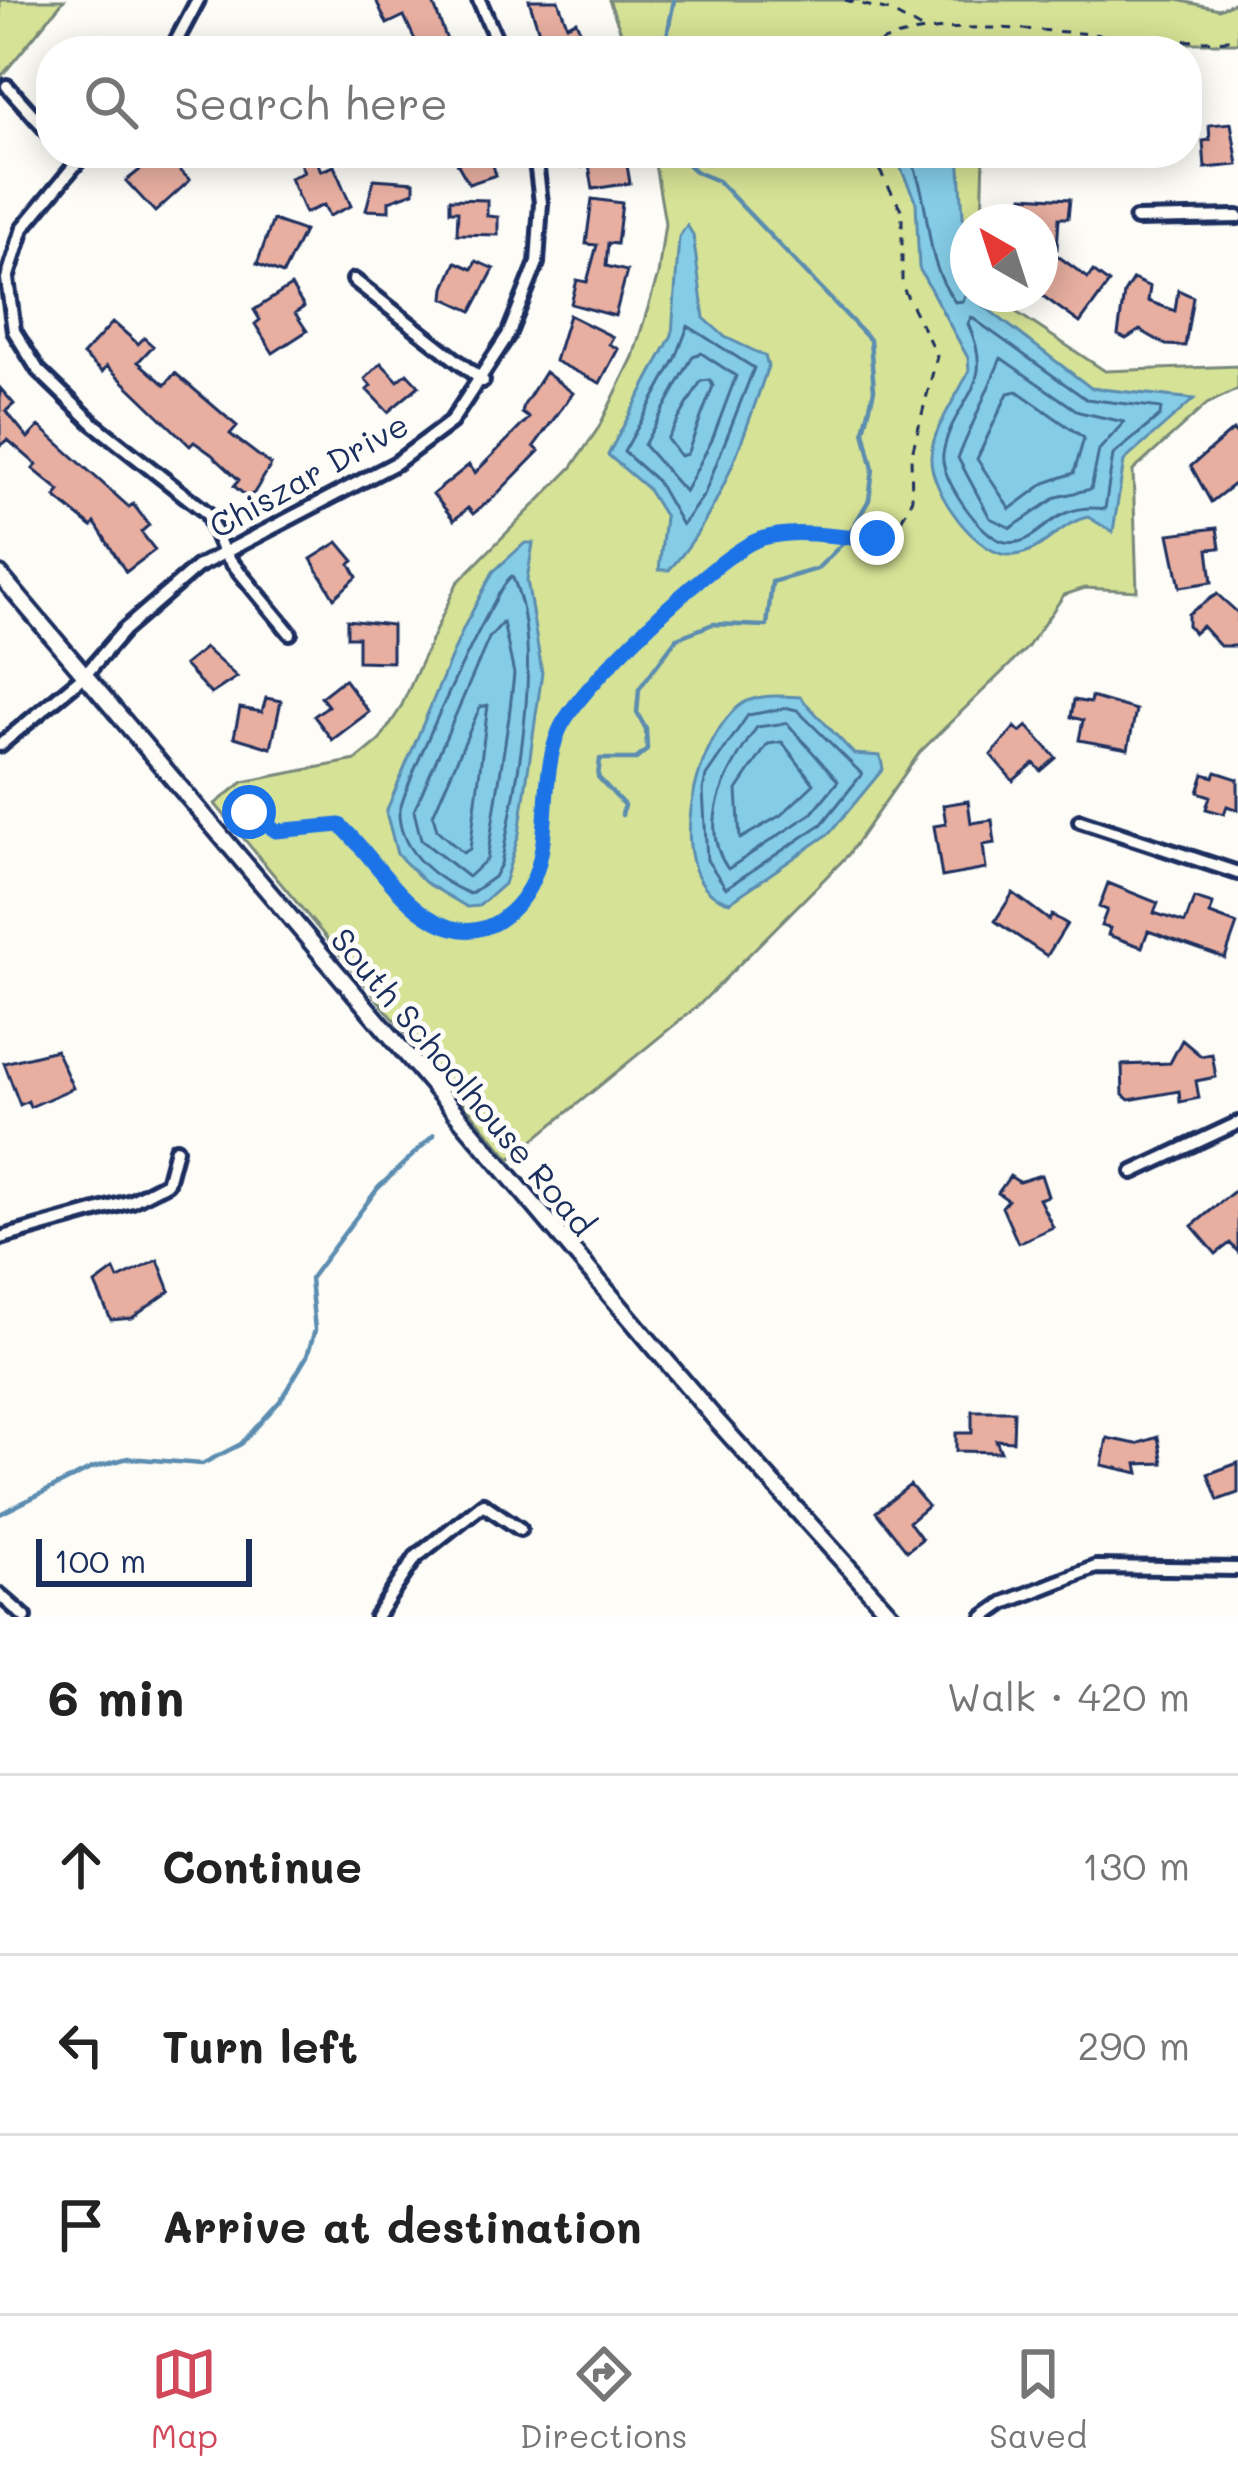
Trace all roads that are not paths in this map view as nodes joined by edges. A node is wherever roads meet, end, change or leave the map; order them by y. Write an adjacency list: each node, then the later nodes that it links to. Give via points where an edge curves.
1 (198, 0): 3 (street)
2 (479, 0): 4 (street)
3 (179, 36)
4 (495, 36)
5 (7, 86): 6 (street)
6 (36, 118)
7 (68, 168): 13 (street, via 23,228 7,279 14,332 38,370 94,424 207,514)
8 (537, 168): 12 (street, Chiszar Drive, via 537,263)
9 (1238, 217): 10 (street)
10 (1136, 219)
11 (354, 280): 12 (street)
12 (483, 381): 13 (street, Chiszar Drive, via 451,422 395,463)
13 (224, 553): 15 (street); 16 (street, Chiszar Drive, via 124,630)
14 (0, 575): 16 (street, South Schoolhouse Road)
15 (290, 633)
16 (85, 675): 17 (street, Chiszar Drive); 29 (street, South Schoolhouse Road, via 708,1411)
17 (0, 745)
18 (1080, 821): 19 (street)
19 (1238, 873)
20 (1238, 1123): 22 (street)
21 (176, 1149): 23 (street, via 167,1183 132,1201)
22 (1133, 1172)
23 (0, 1238)
24 (520, 1529): 28 (street, via 483,1504 416,1557)
25 (1238, 1570): 30 (street, via 1096,1567)
26 (0, 1595): 27 (street)
27 (25, 1617)
28 (376, 1617)
29 (893, 1617)
30 (984, 1617)

